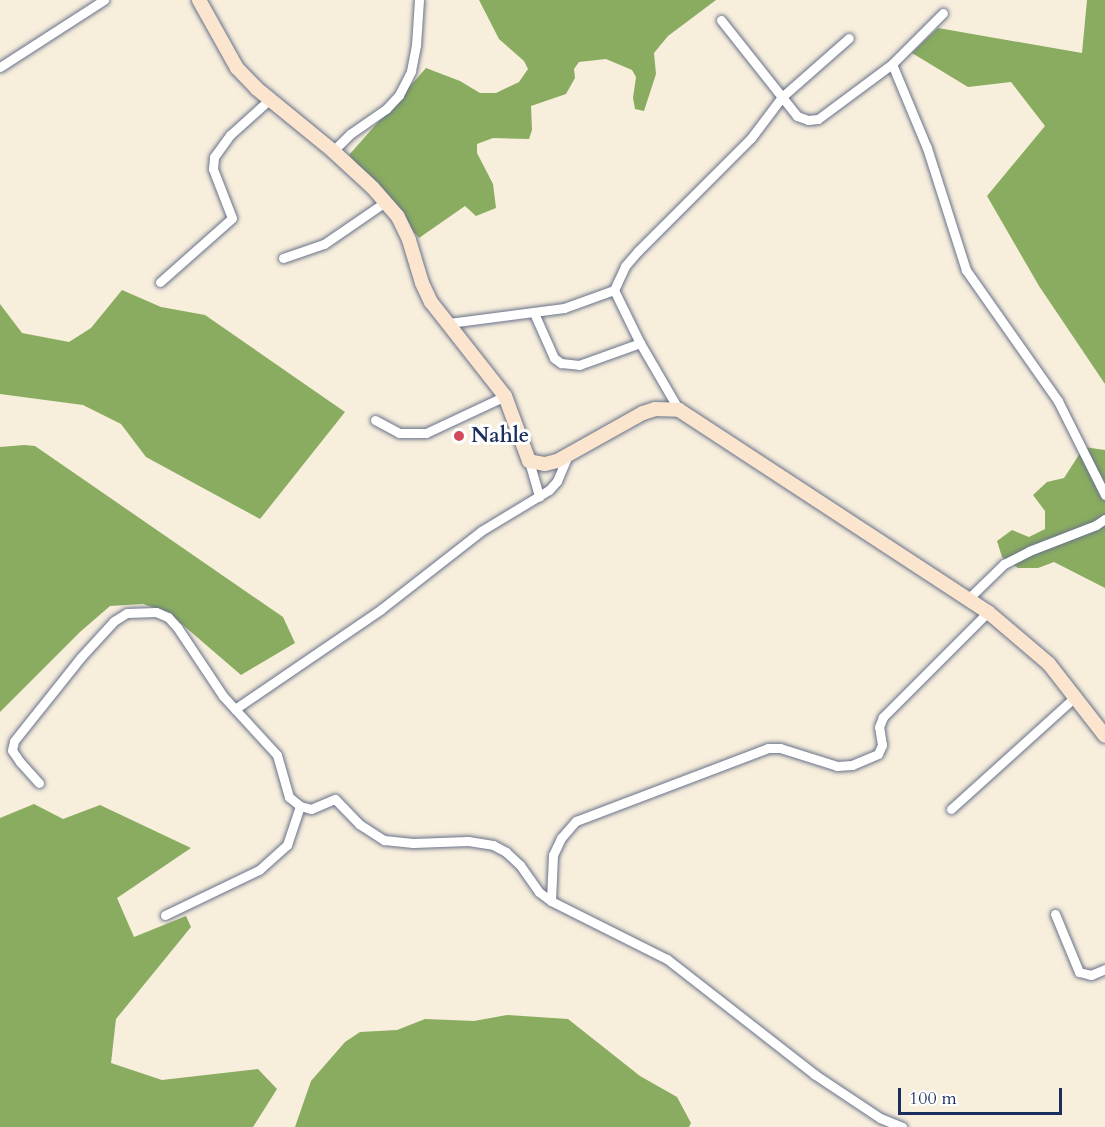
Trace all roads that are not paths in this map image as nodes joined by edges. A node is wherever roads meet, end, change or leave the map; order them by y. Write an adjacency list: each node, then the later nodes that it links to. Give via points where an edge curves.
1 (104, 0): 8 (street)
2 (199, 0): 10 (street, via 237,68)
3 (419, 0): 11 (street, via 417,45 411,71 399,95)
4 (943, 13): 7 (street)
5 (721, 20): 9 (street)
6 (849, 38): 9 (street)
7 (892, 63): 9 (street, via 818,119 798,116); 24 (street, via 927,148 966,270 1058,402)
8 (0, 67)
9 (782, 97): 15 (street, via 751,138 625,266)
10 (270, 99): 11 (street); 14 (street, via 230,135 214,157 213,169 232,218)
11 (333, 151): 12 (street)
12 (385, 202): 13 (street, via 324,244); 17 (street, via 406,232 431,302)
13 (283, 258)
14 (160, 282)
15 (614, 290): 16 (street, via 564,308); 18 (street)
16 (534, 313): 17 (street); 18 (street, via 554,358 561,363 579,365)
17 (449, 323): 19 (street)
18 (640, 343): 20 (street)
19 (505, 396): 21 (street, via 426,433 399,434); 23 (street)
20 (679, 410): 22 (street, via 643,413); 27 (street)
21 (375, 420)
22 (567, 457): 23 (street, via 545,464); 25 (street, via 557,481)
23 (529, 461): 25 (street)
24 (1105, 495)
25 (539, 497): 30 (street, via 481,531 381,610)
26 (1105, 519): 27 (street, via 1004,564)
27 (969, 598): 28 (street)
28 (988, 612): 29 (street, via 1049,664); 35 (street, via 883,717 878,754 852,765 837,766 780,748 768,748 576,820 553,855)
29 (1075, 697): 31 (street); 34 (street)
30 (235, 709): 32 (street, via 168,618 150,612 127,613 87,650 14,741 12,750); 33 (street, via 277,754 289,797)
31 (1105, 736)
32 (39, 783)
33 (300, 806): 35 (street, via 311,809 335,800 359,824 384,840 398,843 468,841 493,845 506,852); 37 (street, via 287,845 259,870)
34 (951, 809)
35 (551, 901): 39 (street, via 667,958 814,1074 880,1118)
36 (1055, 914): 38 (street, via 1079,972 1091,975)
37 (165, 915)
38 (1105, 969)
39 (902, 1127)

